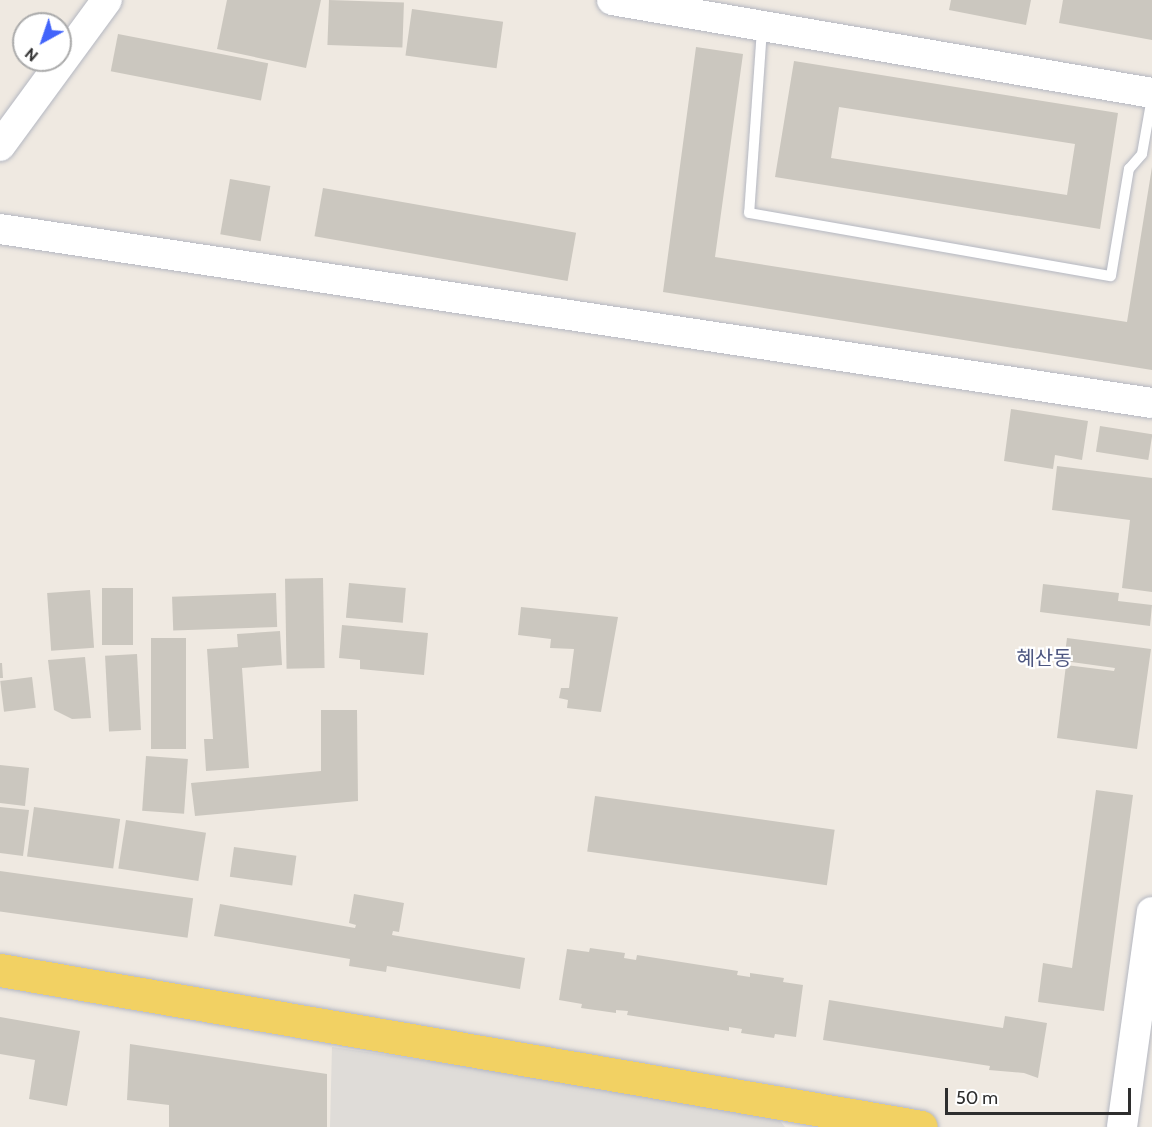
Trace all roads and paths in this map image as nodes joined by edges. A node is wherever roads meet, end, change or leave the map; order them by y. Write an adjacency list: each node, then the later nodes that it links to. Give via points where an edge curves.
1 (106, 0): 5 (street)
2 (612, 0): 3 (street)
3 (762, 26): 4 (street); 4 (lane, via 748,213 1111,276 1129,169 1142,154)
4 (1152, 95)
5 (0, 146)
6 (0, 229): 7 (street)
7 (1152, 403)
8 (1152, 912): 11 (street)
9 (0, 970): 10 (main road)
10 (921, 1127)
11 (1122, 1127)

